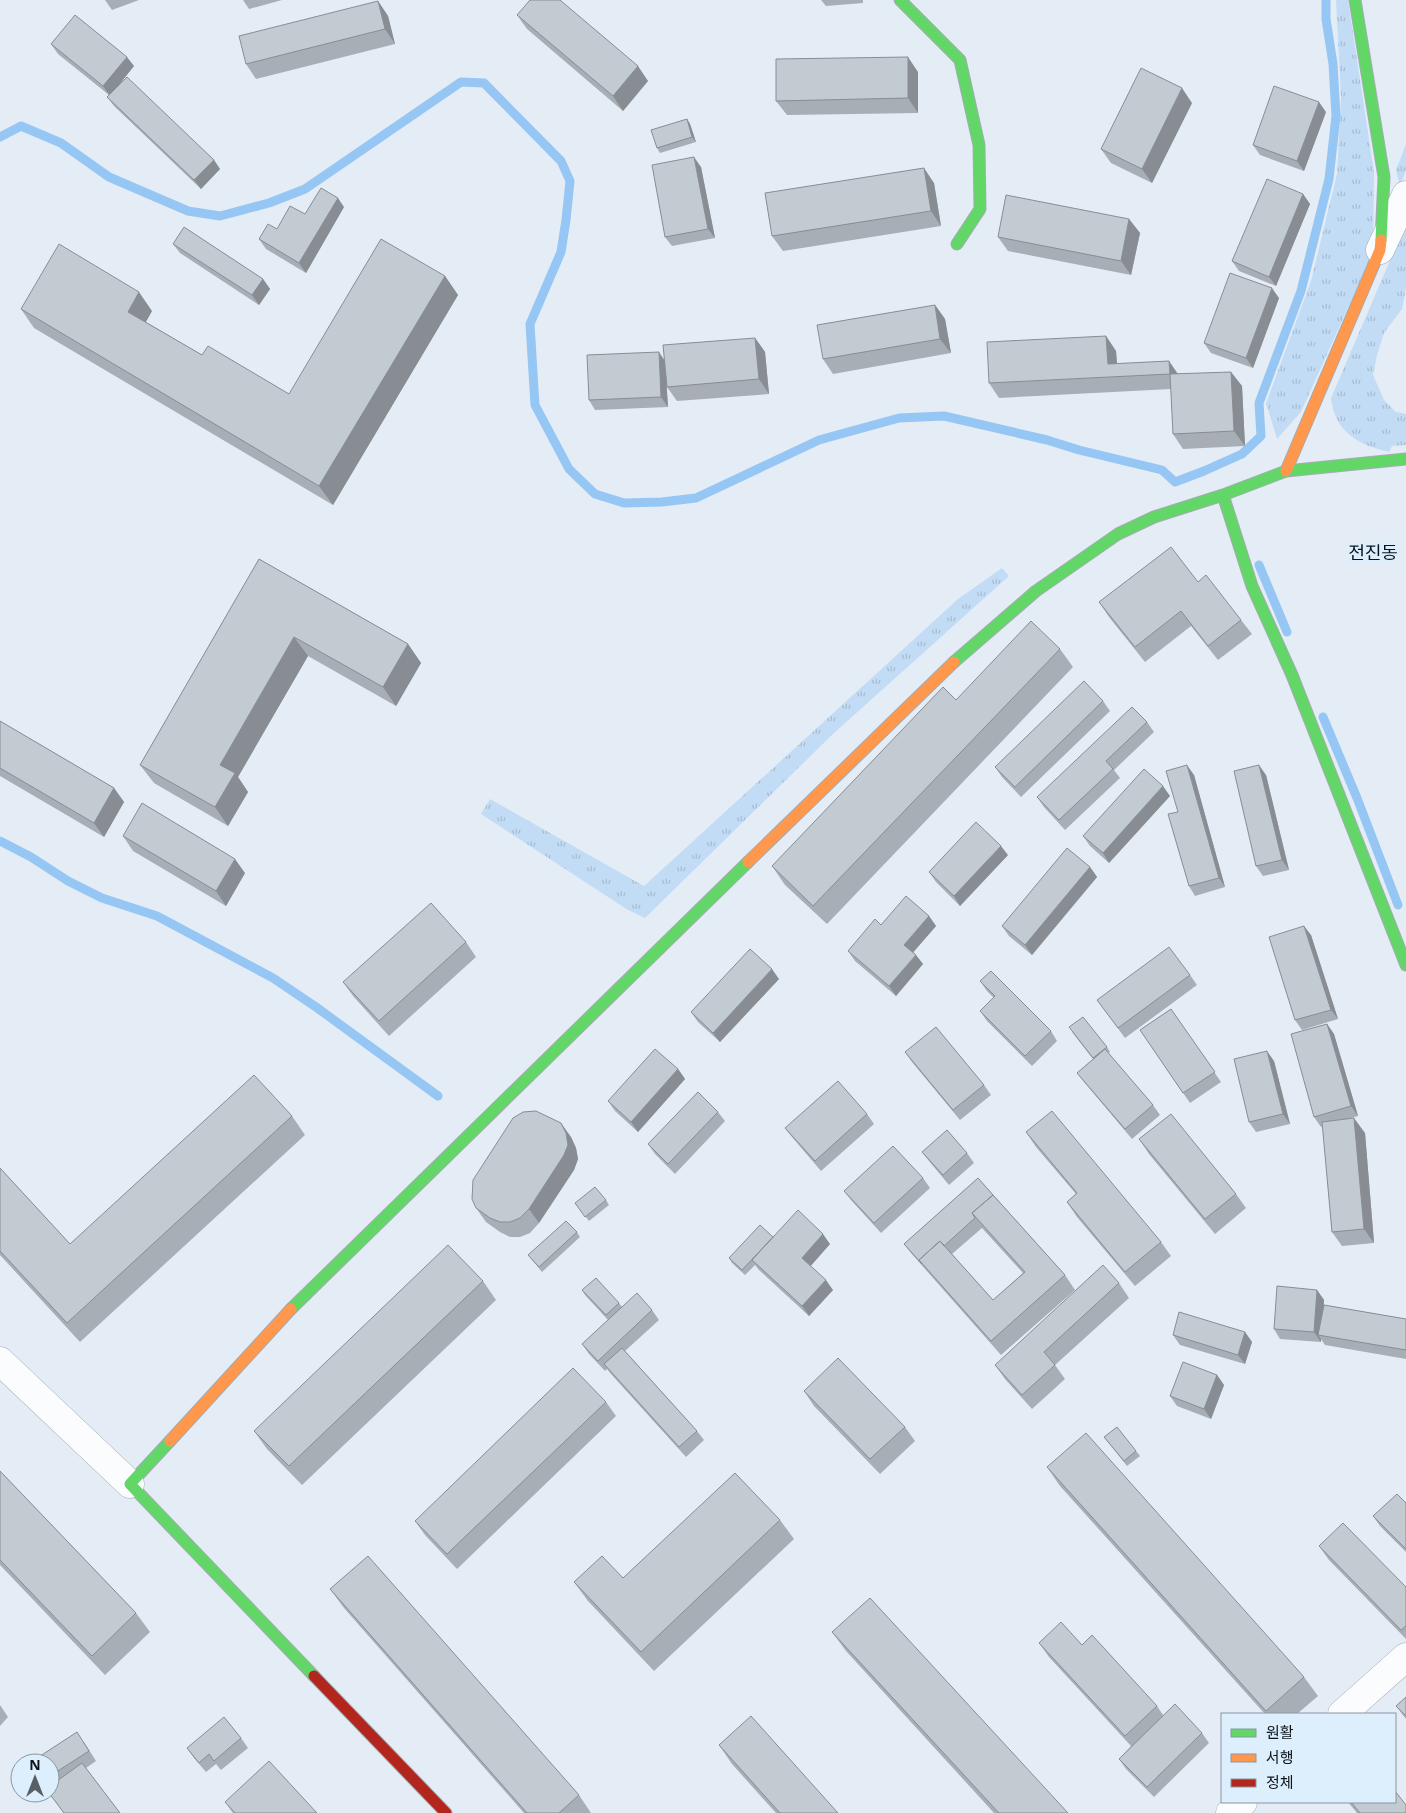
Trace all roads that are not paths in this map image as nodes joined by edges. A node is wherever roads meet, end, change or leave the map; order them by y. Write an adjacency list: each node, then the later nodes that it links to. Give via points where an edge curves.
1 (900, 0): 4 (street, via 960,60 979,145 980,209)
2 (1355, 0): 5 (street, via 1384,177)
3 (1406, 195): 5 (street)
4 (957, 244)
5 (1380, 250): 7 (street)
6 (1406, 459): 7 (street)
7 (1286, 470): 8 (street)
8 (1223, 495): 9 (street, via 1252,586 1292,675); 11 (street, via 1154,516 1118,534 1036,591 957,659 302,1297)
9 (1406, 965)
10 (0, 1361): 11 (street)
11 (130, 1484): 15 (street)
12 (1406, 1657): 13 (street)
13 (1343, 1713)
14 (1242, 1803): 16 (street)
15 (446, 1813)
16 (1230, 1813)

